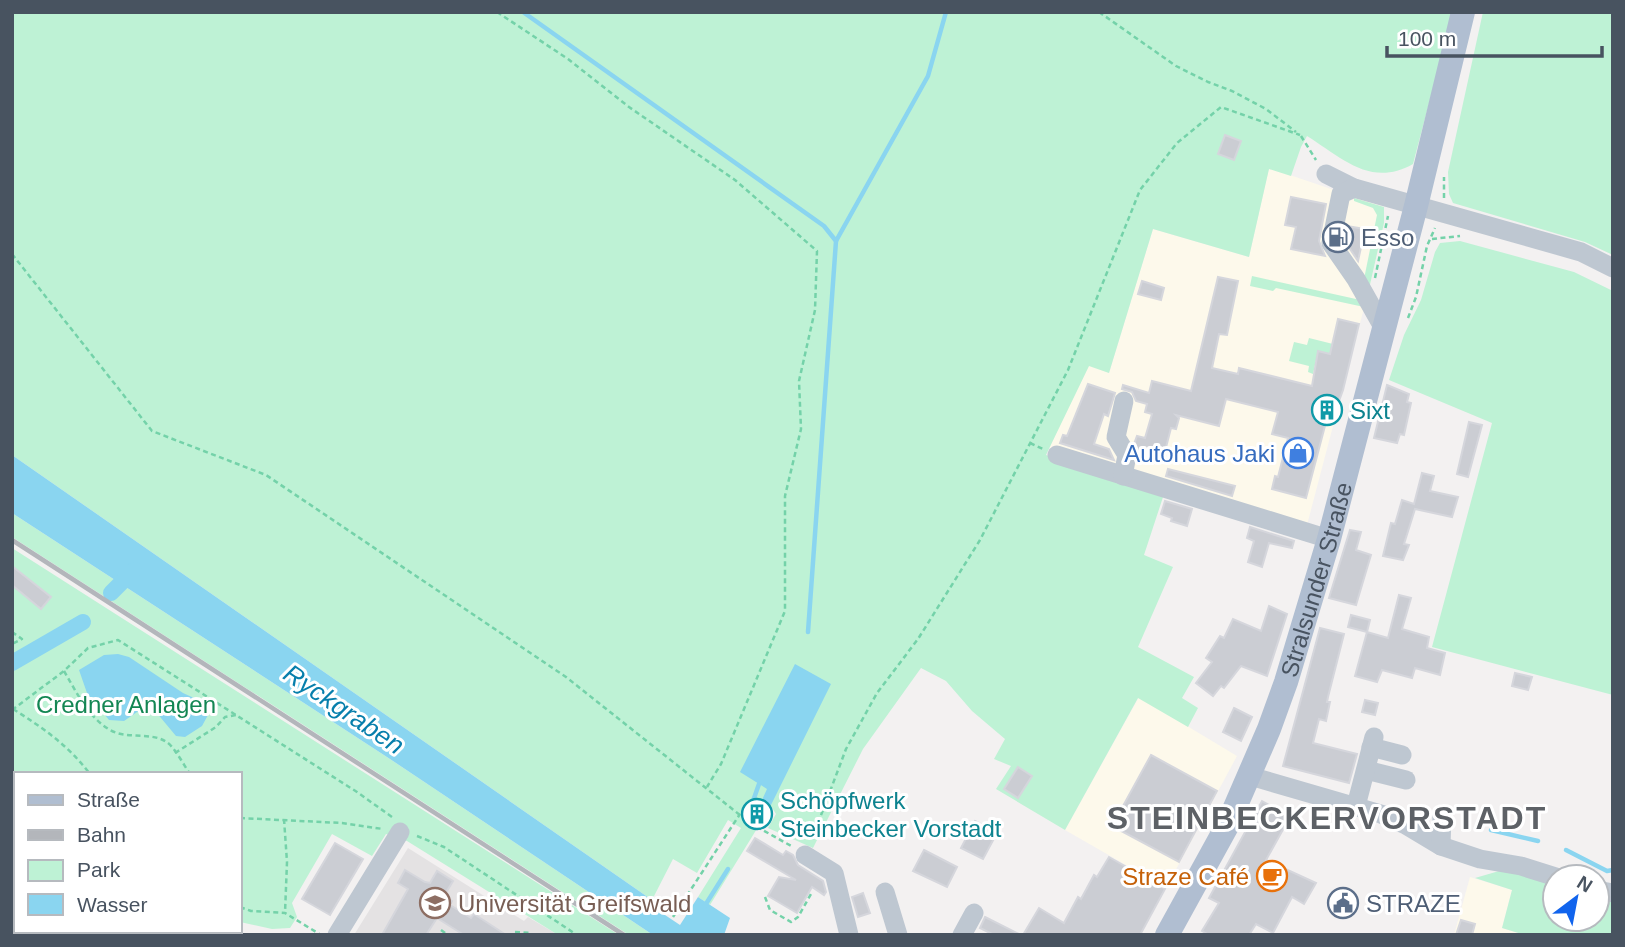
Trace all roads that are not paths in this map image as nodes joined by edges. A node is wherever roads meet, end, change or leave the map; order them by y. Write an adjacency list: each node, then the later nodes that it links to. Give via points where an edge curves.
1 (1463, 12): 4 (main road, Stralsunder Straße)
2 (1326, 174): 3 (street)
3 (1354, 187): 4 (street); 6 (street, via 1341,194 1331,243)
4 (1416, 206): 5 (street, via 1581,252); 6 (main road, Stralsunder Straße)
5 (1613, 268)
6 (1383, 327): 10 (main road, Stralsunder Straße)
7 (1124, 401): 9 (street, via 1116,437 1127,455)
8 (1057, 455): 9 (street)
9 (1123, 476): 10 (street)
10 (1329, 539): 13 (main road, Stralsunder Straße, via 1286,682)
11 (1402, 755): 12 (street, via 1373,742)
12 (1366, 771): 14 (street); 15 (street)
13 (1250, 776): 15 (street); 27 (main road, Stralsunder Straße)
14 (1406, 780)
15 (1356, 806): 18 (street, via 1406,825)
16 (1442, 814): 18 (street)
17 (397, 826): 23 (street)
18 (1441, 846): 20 (street)
19 (808, 848): 24 (street, via 834,873)
20 (1541, 872)
21 (885, 892): 25 (street)
22 (974, 913): 26 (street)
23 (337, 935)
24 (849, 935)
25 (898, 935)
26 (962, 935)
27 (1167, 935)

